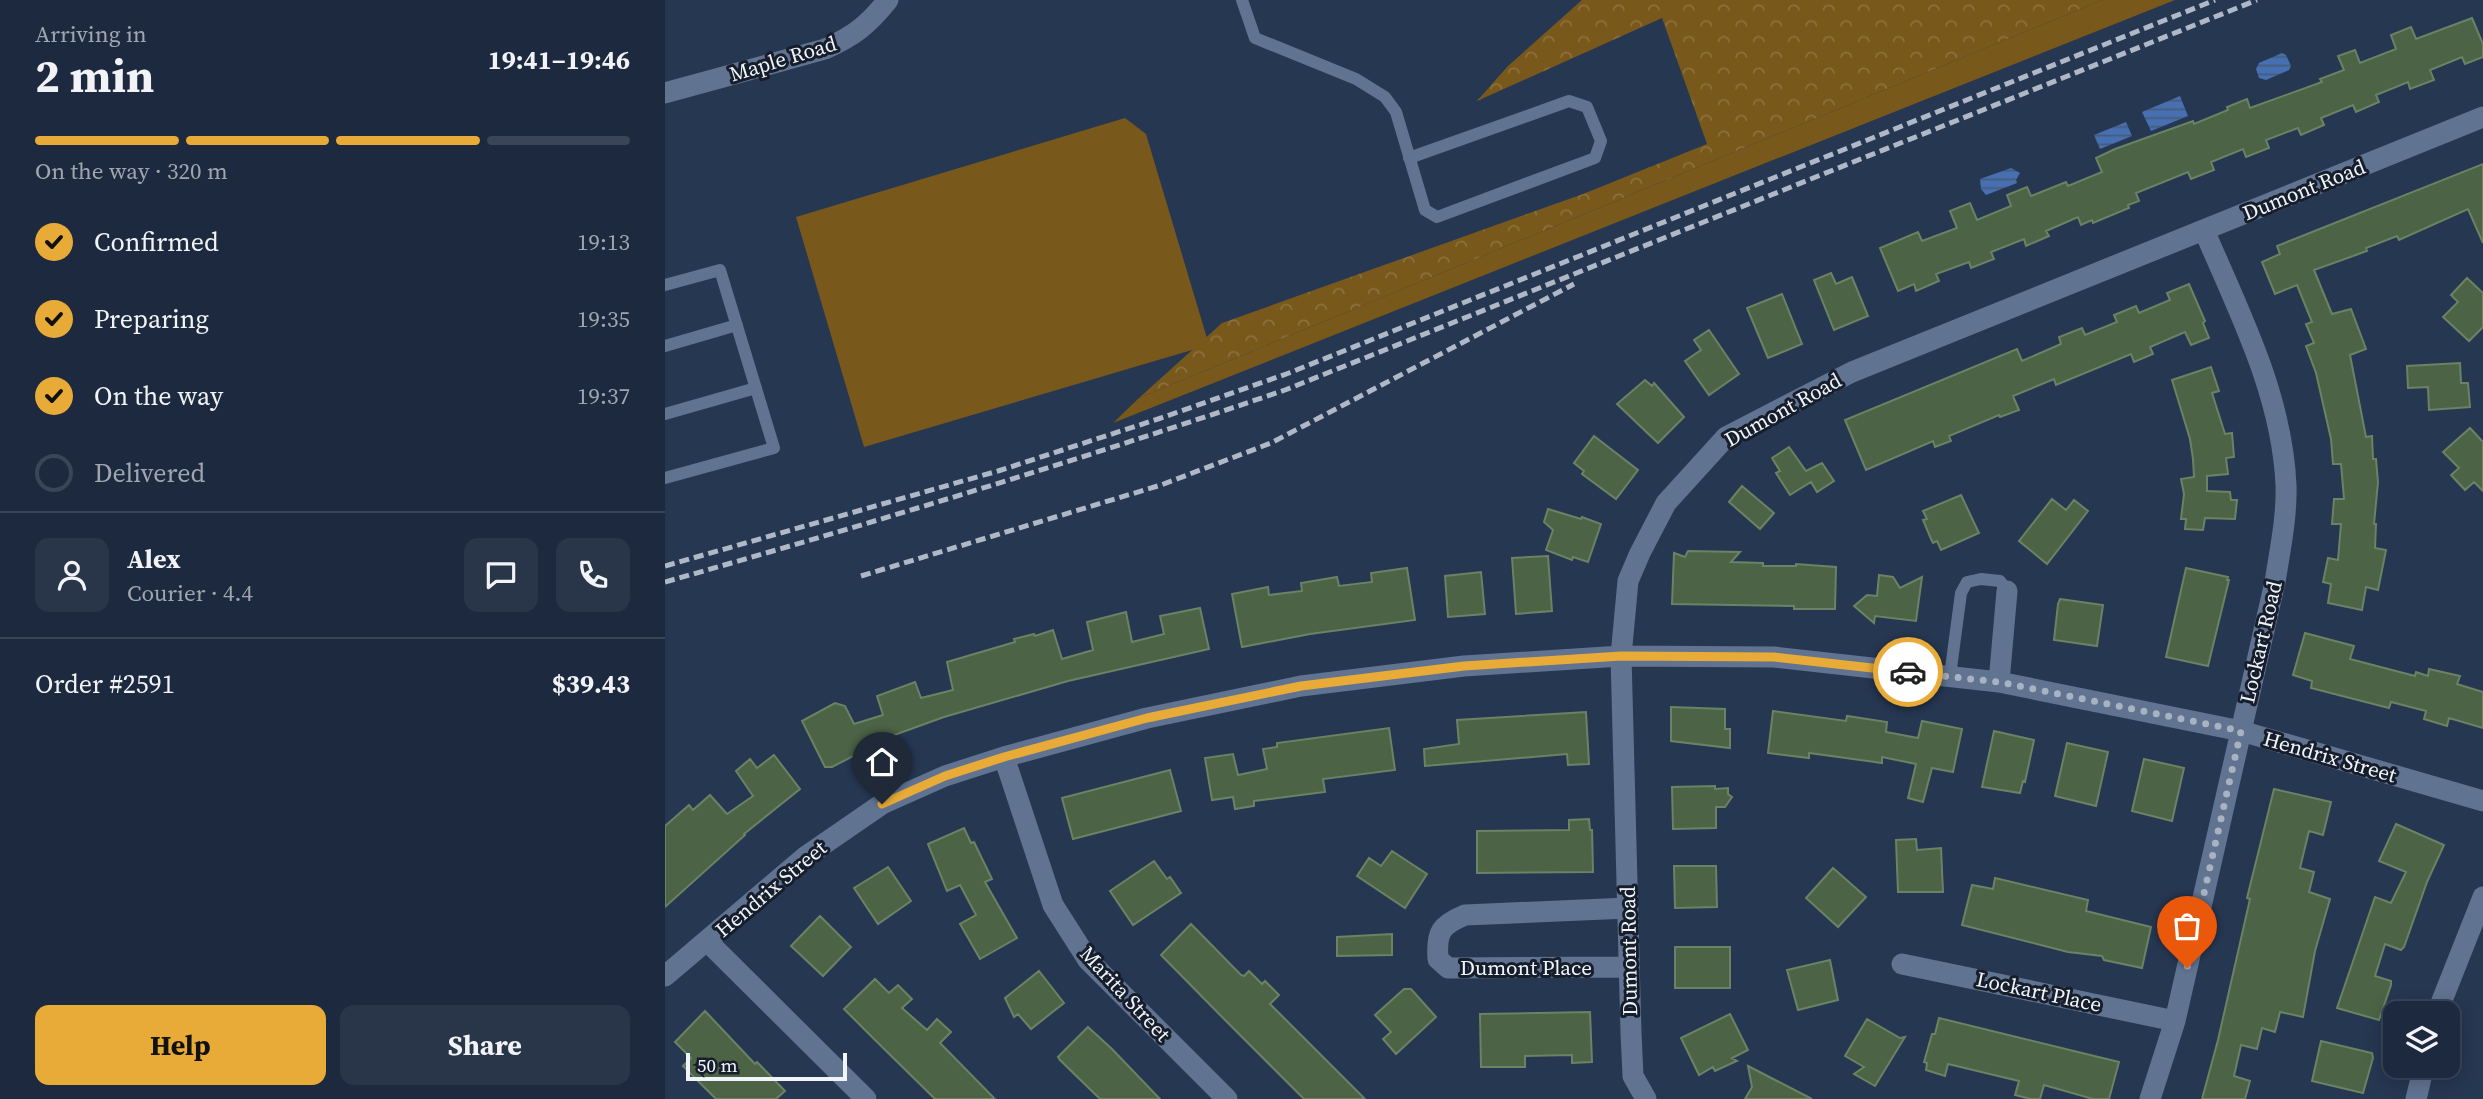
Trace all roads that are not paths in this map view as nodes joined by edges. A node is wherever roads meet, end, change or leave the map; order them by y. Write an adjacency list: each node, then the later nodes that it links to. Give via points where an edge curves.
1 (888, 0): 3 (street, Maple Road, via 869,23 825,49)
2 (1242, 0): 5 (lane, via 1255,38 1356,79 1385,97 1396,112)
3 (665, 93)
4 (2483, 117): 6 (street, Dumont Road)
5 (1409, 158): 5 (lane, via 1425,210 1437,218 1595,158 1601,141 1587,107 1569,101)
6 (2204, 230): 14 (street, Dumont Road, via 1852,372 1726,437 1666,503 1640,553 1628,581); 17 (street, Lockart Road, via 2256,349 2280,427 2286,487 2275,582)
7 (665, 285): 8 (lane, via 720,270)
8 (737, 325): 9 (lane); 10 (lane)
9 (665, 346)
10 (756, 388): 11 (lane); 12 (lane, via 774,448)
11 (665, 414)
12 (665, 478)
13 (2007, 591): 15 (lane, via 2000,581 1967,582 1961,593); 16 (street)
14 (1621, 656): 15 (street, Hendrix Street, via 1774,657); 18 (street, Hendrix Street, via 1464,666 1301,686 1147,718); 21 (street, Dumont Road)
15 (1950, 676): 16 (street, Hendrix Street)
16 (1999, 682): 17 (street, Hendrix Street)
17 (2241, 731): 19 (street, Hendrix Street); 27 (street, Lockart Road)
18 (1004, 757): 22 (street, Hendrix Street, via 882,804 805,857); 30 (street, Marita Street, via 1053,905 1088,960)
19 (2483, 801)
20 (2483, 897): 26 (street)
21 (1627, 908): 24 (street, Dumont Road); 24 (street, Dumont Place, via 1465,915 1447,923 1436,939 1438,959 1448,968)
22 (708, 942): 25 (street, Hendrix Street); 29 (street)
23 (1902, 964): 27 (street, Lockart Place)
24 (1629, 967): 31 (street, Dumont Road, via 1633,1076)
25 (665, 976)
26 (2442, 1001)
27 (2175, 1021): 32 (street, Lockart Road)
28 (2421, 1078): 33 (street)
29 (866, 1099)
30 (1227, 1099)
31 (1646, 1099)
32 (2150, 1099)
33 (2416, 1099)

